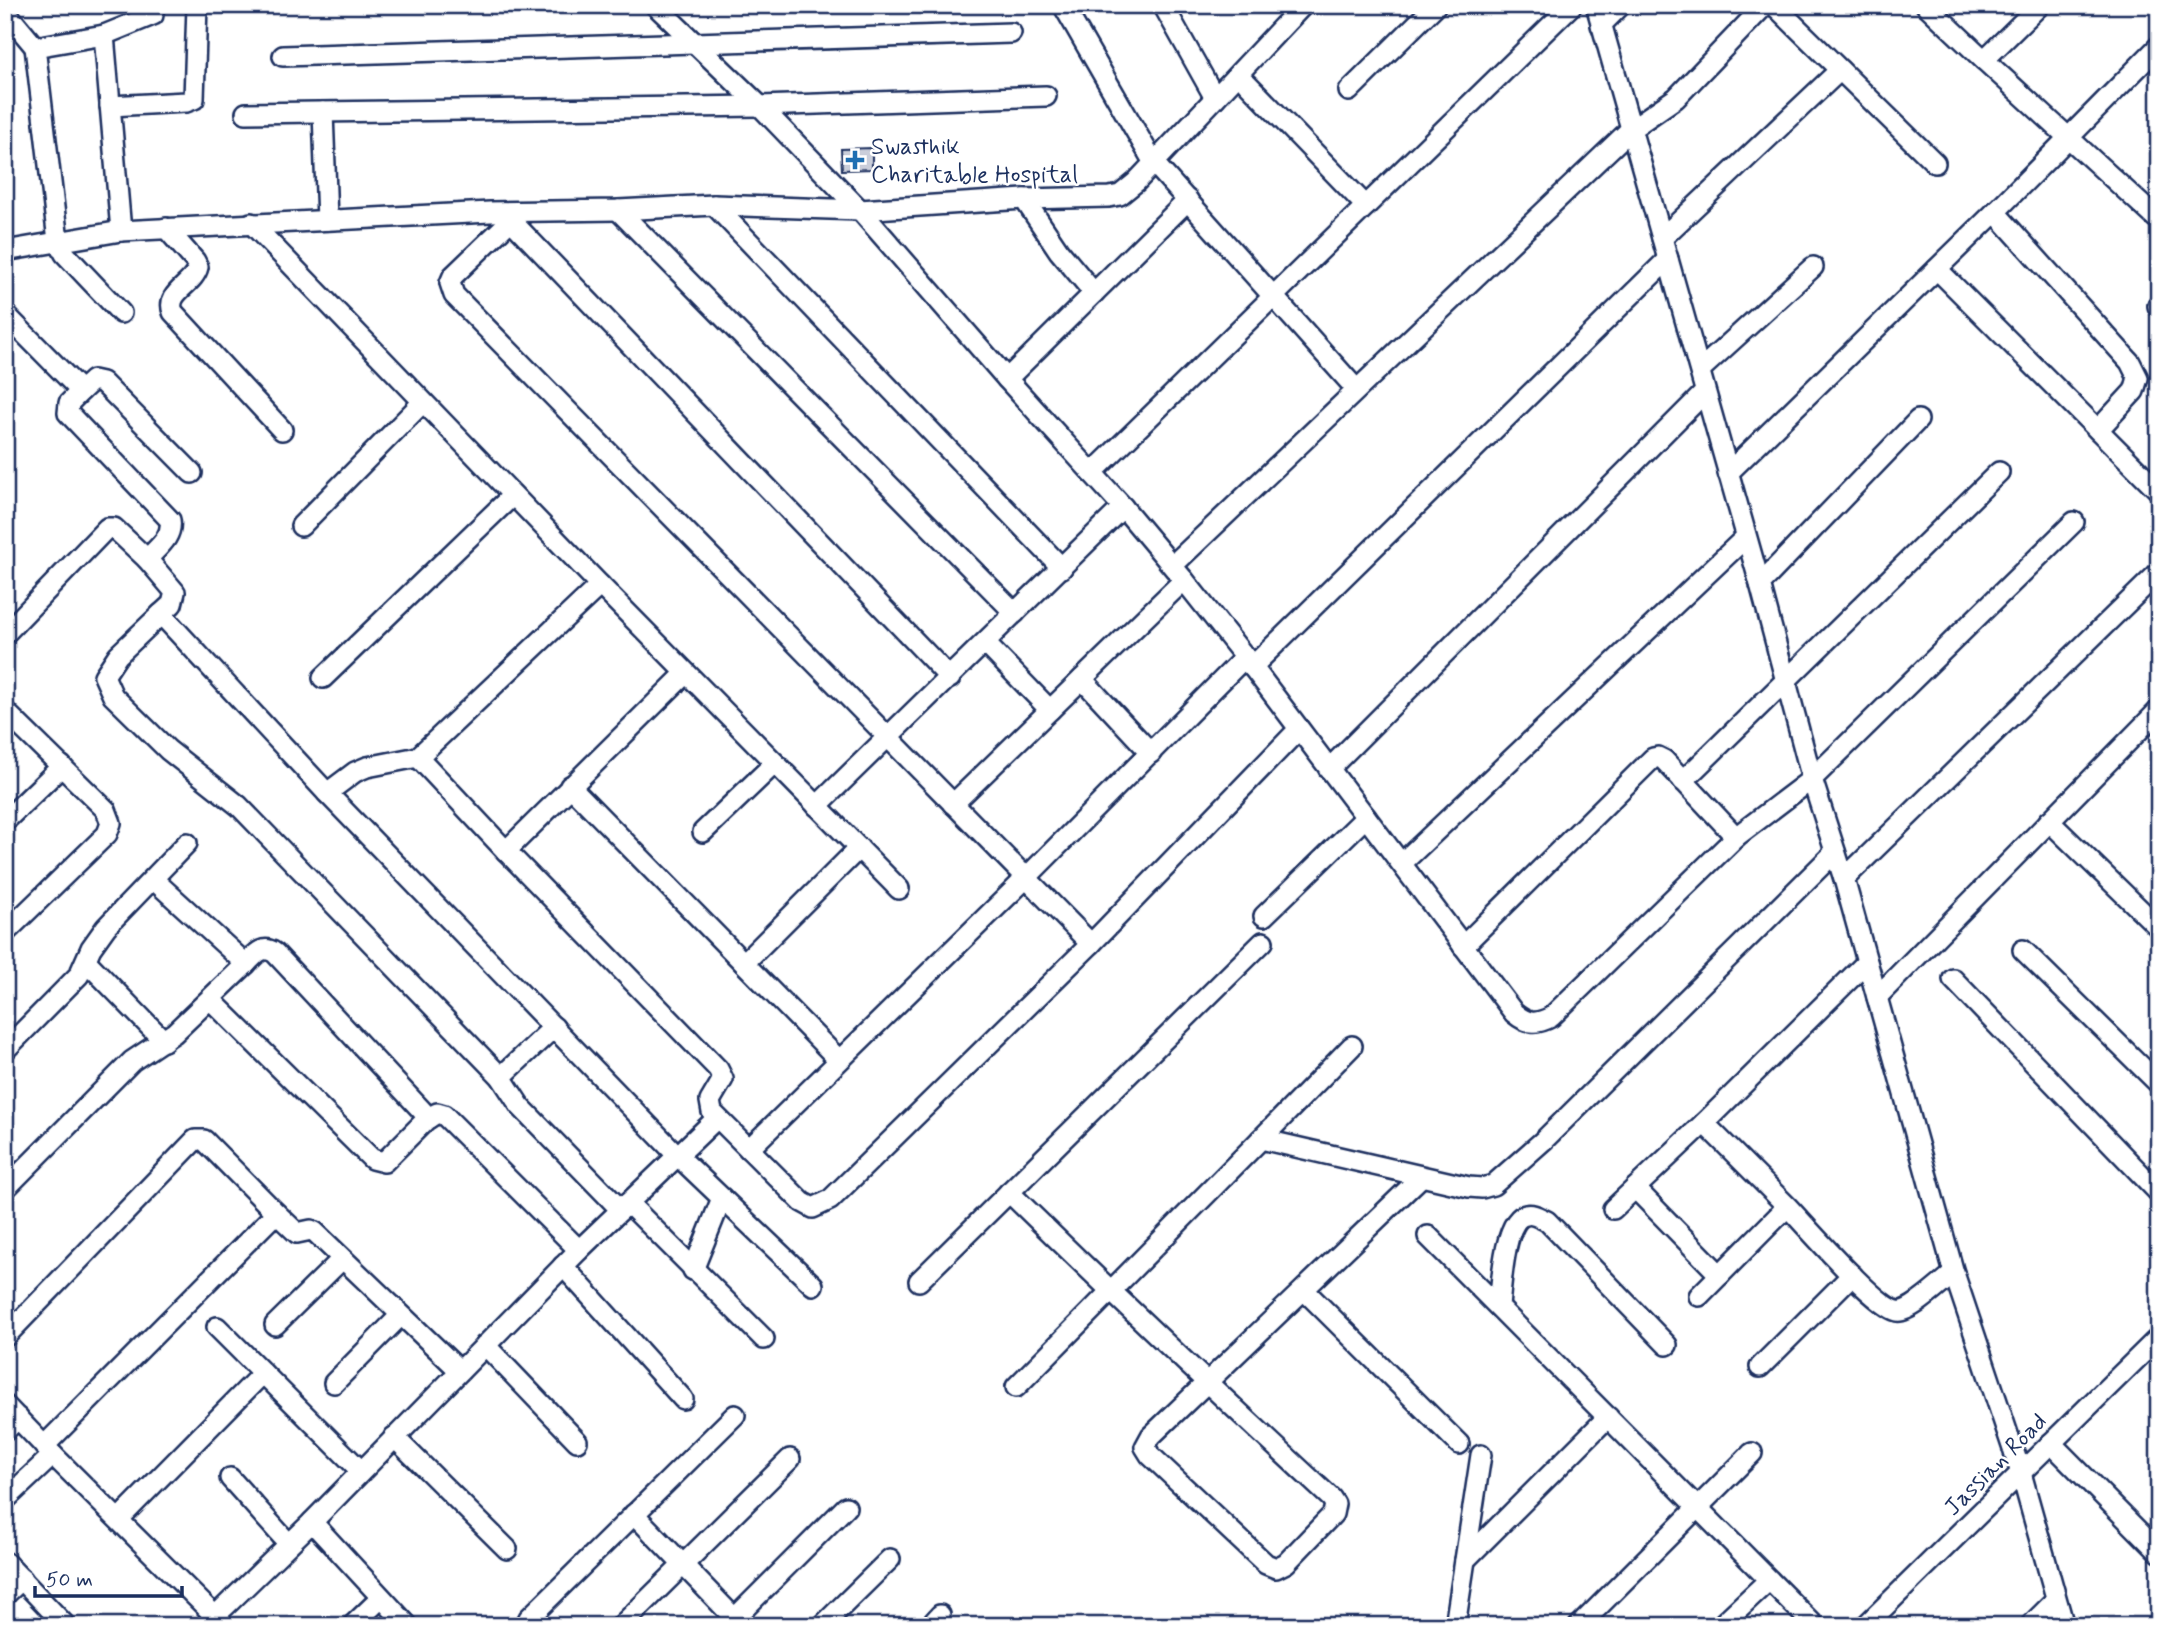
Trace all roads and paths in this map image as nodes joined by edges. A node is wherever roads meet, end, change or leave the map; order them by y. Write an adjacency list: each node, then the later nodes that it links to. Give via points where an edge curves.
1 (154, 5): 19 (street, via 153,15)
2 (197, 5): 30 (street, via 194,99)
3 (655, 5): 20 (street)
4 (1063, 5): 36 (street)
5 (1163, 5): 29 (street)
6 (1303, 5): 16 (street)
7 (1436, 5): 27 (street)
8 (1572, 5): 41 (street)
9 (1596, 5): 17 (street)
10 (1621, 5): 17 (street)
11 (1765, 5): 34 (street, via 1676,98)
12 (1774, 5): 25 (street)
13 (1926, 5): 24 (street)
14 (2040, 5): 24 (street)
15 (5, 11): 21 (street)
16 (1283, 13): 29 (street)
17 (1601, 25): 34 (street)
18 (1011, 33): 20 (street)
19 (104, 36): 21 (street); 30 (street)
20 (694, 43): 23 (street); 31 (street)
21 (35, 47): 52 (street)
22 (2159, 47): 35 (street)
23 (284, 56)
24 (1984, 60): 35 (street)
25 (1840, 70): 37 (street); 51 (street)
26 (1247, 83): 41 (street)
27 (1349, 91)
28 (1046, 96): 31 (street)
29 (1215, 98): 36 (street)
30 (110, 106): 50 (street)
31 (760, 106): 32 (street); 42 (street)
32 (323, 112): 33 (street); 47 (street)
33 (246, 113)
34 (1631, 130): 51 (street); 63 (street)
35 (2069, 136): 44 (street); 46 (street)
36 (1154, 163): 38 (street, via 1120,195); 39 (street)
37 (1935, 163)
38 (1024, 200): 42 (street); 57 (street)
39 (1188, 200): 57 (street); 58 (street)
40 (714, 205): 42 (street); 43 (street); 81 (street)
41 (1366, 206): 58 (street)
42 (860, 209): 62 (street)
43 (618, 210): 45 (street); 86 (street)
44 (1995, 212): 56 (street); 69 (street, via 2137,373 2134,391)
45 (507, 216): 47 (street); 93 (street); 100 (street, via 453,276 454,295)
46 (2156, 218)
47 (327, 220): 48 (street)
48 (251, 223): 49 (street); 66 (street)
49 (166, 229): 50 (street); 68 (street, via 198,267 173,297 173,312)
50 (121, 231): 52 (street)
51 (1662, 238): 54 (street)
52 (58, 241): 53 (street); 59 (street)
53 (5, 251)
54 (1668, 259): 61 (street); 90 (street)
55 (1813, 267): 61 (street)
56 (1937, 269): 69 (street); 73 (street)
57 (1094, 293): 62 (street)
58 (1274, 297): 63 (street); 72 (street)
59 (121, 313)
60 (5, 314): 64 (street)
61 (1700, 370): 65 (street)
62 (1007, 379): 72 (street)
63 (1356, 389): 83 (street)
64 (81, 391): 70 (street, via 93,380 102,382); 80 (street, via 69,403 68,413 170,520 168,537)
65 (1706, 392): 73 (street); 105 (street)
66 (423, 402): 75 (street); 78 (street)
67 (1918, 420): 84 (street)
68 (282, 430)
69 (2098, 430): 74 (street)
70 (192, 472)
71 (1999, 472): 95 (street)
72 (1092, 473): 76 (street)
73 (1728, 473): 79 (street)
74 (2159, 491)
75 (513, 495): 85 (street); 92 (street)
76 (1123, 507): 81 (street); 83 (street)
77 (2074, 522): 106 (street)
78 (302, 526)
79 (1746, 537): 84 (street); 121 (street)
80 (147, 559): 87 (street, via 175,592 172,604); 88 (street, via 121,533 107,528)
81 (1062, 568): 86 (street)
82 (2159, 572): 123 (street)
83 (1179, 573): 90 (street); 94 (street)
84 (1760, 584): 95 (street)
85 (600, 585): 91 (street); 102 (street)
86 (1015, 613): 89 (street)
87 (161, 614): 109 (street); 145 (street, via 110,664 104,676 113,695 167,750 239,806)
88 (5, 634)
89 (985, 643): 93 (street); 96 (street)
90 (1249, 662): 99 (street); 101 (street)
91 (686, 673): 103 (street); 108 (street)
92 (323, 678)
93 (950, 678): 100 (street)
94 (1083, 679): 96 (street); 101 (street)
95 (1786, 681): 106 (street); 107 (street)
96 (1050, 710): 110 (street)
97 (2159, 710): 114 (street)
98 (6, 713): 104 (street)
99 (1299, 729): 105 (street); 130 (street)
100 (888, 738): 110 (street); 111 (street)
101 (1151, 752): 122 (street)
102 (418, 757): 109 (street, via 367,767); 119 (street)
103 (775, 763): 111 (street); 115 (street)
104 (62, 766): 113 (street); 128 (street, via 106,810 111,829)
105 (1329, 769): 112 (street)
106 (1812, 779): 116 (street); 120 (street)
107 (1684, 781): 116 (street); 131 (street, via 1664,760 1653,758)
108 (570, 786): 119 (street); 135 (street)
109 (327, 793): 140 (street)
110 (953, 804): 122 (street)
111 (817, 806): 118 (street)
112 (1366, 817): 121 (street); 126 (street)
113 (5, 821)
114 (2049, 821): 127 (street); 138 (street)
115 (704, 832)
116 (1736, 836): 131 (street, via 1541,1022 1523,1021 1514,1013)
117 (187, 843): 124 (street)
118 (859, 848): 125 (street); 135 (street)
119 (506, 851): 148 (street, via 722,1073 709,1107)
120 (1835, 852): 123 (street); 153 (street, via 1503,1178 1482,1188)
121 (1402, 863): 131 (street)
122 (1026, 878): 130 (street); 144 (street)
123 (1844, 879): 134 (street)
124 (154, 880): 133 (street, via 106,927); 136 (street)
125 (899, 889)
126 (1264, 916)
127 (2159, 928)
128 (5, 933)
129 (1263, 943): 156 (street)
130 (1091, 944): 151 (street, via 822,1205 813,1208 802,1202)
131 (1463, 946)
132 (2023, 950): 146 (street)
133 (87, 962): 141 (street); 143 (street)
134 (1867, 962): 138 (street); 149 (street)
135 (744, 963): 144 (street)
136 (246, 964): 139 (street); 147 (street, via 262,949 275,953)
137 (1953, 979): 157 (street)
138 (1877, 997): 168 (street)
139 (210, 999): 141 (street); 147 (street, via 372,1159 384,1161)
140 (554, 1027): 145 (street); 152 (street)
141 (164, 1041): 155 (street, via 131,1061)
142 (1352, 1046): 150 (street)
143 (5, 1050)
144 (839, 1060): 151 (street)
145 (501, 1077): 159 (street, via 520,1107)
146 (2159, 1084)
147 (429, 1118): 164 (street, via 444,1115)
148 (717, 1118): 151 (street); 152 (street)
149 (1704, 1123): 154 (street); 160 (street)
150 (1261, 1139): 153 (street); 174 (street)
151 (749, 1149)
152 (678, 1156): 158 (street); 159 (street)
153 (1421, 1177): 173 (street)
154 (1635, 1188): 161 (street); 169 (street)
155 (5, 1189)
156 (1009, 1192): 171 (street); 174 (street)
157 (2159, 1193)
158 (722, 1198): 167 (street); 172 (street)
159 (624, 1207): 164 (street); 167 (street)
160 (1787, 1207): 169 (street); 170 (street)
161 (1613, 1209)
162 (276, 1213): 165 (street, via 297,1233 314,1232); 180 (street, via 204,1140 195,1140); 199 (street)
163 (1428, 1236): 176 (street)
164 (579, 1250): 166 (street)
165 (342, 1259): 177 (street); 178 (street)
166 (563, 1266): 183 (street); 191 (street)
167 (693, 1270): 182 (street)
168 (1954, 1273): 170 (street, via 1905,1311 1882,1302); 204 (street)
169 (1720, 1275): 175 (street)
170 (1852, 1275): 185 (street)
171 (919, 1281)
172 (813, 1285)
173 (1304, 1290): 188 (street); 198 (street)
174 (1110, 1291): 188 (street); 190 (street)
175 (1699, 1296)
176 (1499, 1307): 184 (street, via 1509,1234 1527,1214 1547,1221); 193 (street)
177 (401, 1315): 186 (street); 189 (street)
178 (275, 1325)
179 (218, 1327): 187 (street)
180 (5, 1337)
181 (2159, 1337): 197 (street, Jassian Road)
182 (764, 1339)
183 (485, 1345): 186 (street); 196 (street)
184 (1667, 1345)
185 (1760, 1367)
186 (460, 1371): 195 (street)
187 (262, 1373): 203 (street); 210 (street)
188 (1206, 1382): 188 (street, via 1335,1504 1333,1514 1281,1566 1266,1564 1145,1447)
189 (334, 1383)
190 (1016, 1387)
191 (683, 1399)
192 (735, 1415): 209 (street)
193 (1608, 1417): 208 (street); 216 (street)
194 (10, 1418): 199 (street)
195 (394, 1437): 203 (street); 213 (street)
196 (577, 1441)
197 (2051, 1443): 204 (street, Jassian Road); 214 (street)
198 (1459, 1444)
199 (49, 1451): 206 (street); 210 (street)
200 (1752, 1453): 208 (street)
201 (1481, 1455): 216 (street)
202 (790, 1459): 218 (street)
203 (361, 1471): 211 (street)
204 (2021, 1473): 223 (street); 236 (street, Jassian Road)
205 (230, 1478): 212 (street)
206 (5, 1500)
207 (846, 1507): 225 (street)
208 (1698, 1507): 220 (street); 233 (street)
209 (634, 1514): 218 (street); 229 (street)
210 (119, 1519): 224 (street)
211 (312, 1521): 212 (street); 222 (street)
212 (289, 1544): 224 (street)
213 (507, 1549)
214 (2159, 1552)
215 (890, 1559): 231 (street)
216 (1465, 1560): 232 (street)
217 (5, 1562): 219 (street)
218 (683, 1565): 225 (street); 230 (street)
219 (22, 1579): 221 (street); 226 (street)
220 (1769, 1580): 234 (street); 235 (street)
221 (5, 1595)
222 (382, 1598): 227 (street); 228 (street)
223 (2056, 1600): 237 (street); 238 (street)
224 (210, 1621)
225 (735, 1623)
226 (66, 1626)
227 (352, 1626)
228 (408, 1626)
229 (525, 1626)
230 (621, 1626)
231 (822, 1626)
232 (1455, 1626)
233 (1579, 1626)
234 (1720, 1626)
235 (1815, 1626)
236 (1865, 1626)
237 (2030, 1626)
238 (2064, 1626)

